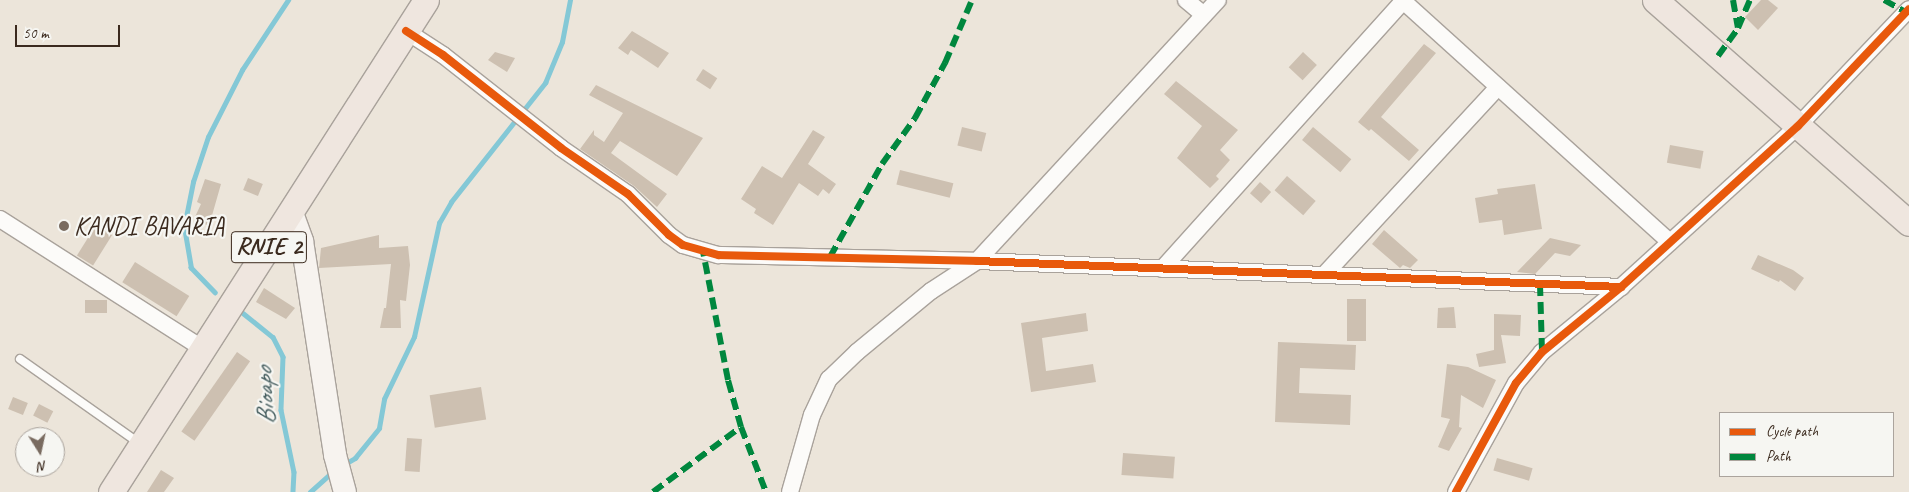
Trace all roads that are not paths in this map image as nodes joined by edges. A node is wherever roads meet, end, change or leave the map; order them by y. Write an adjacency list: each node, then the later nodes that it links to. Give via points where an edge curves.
1 (426, 0): 8 (main road, RNIE 2)
2 (1186, 0): 7 (street)
3 (1218, 0): 7 (street)
4 (1655, 0): 10 (main road)
5 (1402, 1): 9 (street); 16 (street)
6 (1909, 9): 10 (street)
7 (1204, 15): 15 (street)
8 (406, 32): 11 (main road, RNIE 2); 15 (street, via 443,55 561,148 628,194 683,245 735,256)
9 (1498, 87): 14 (street); 17 (street)
10 (1798, 126): 13 (main road); 14 (street)
11 (292, 213): 19 (main road, RNIE 2); 22 (street, via 302,241 335,455)
12 (0, 219): 19 (street)
13 (1909, 223)
14 (1670, 242): 18 (street)
15 (977, 261): 16 (street); 24 (street, via 931,291 829,379 812,415)
16 (1162, 269): 17 (street)
17 (1324, 275): 18 (street)
18 (1621, 288): 25 (street, via 1542,352 1516,382)
19 (202, 348): 21 (main road, RNIE 2)
20 (20, 360): 21 (lane)
21 (140, 444): 23 (main road, RNIE 2)
22 (344, 485)
23 (111, 492)
24 (790, 492)
25 (1456, 492)

